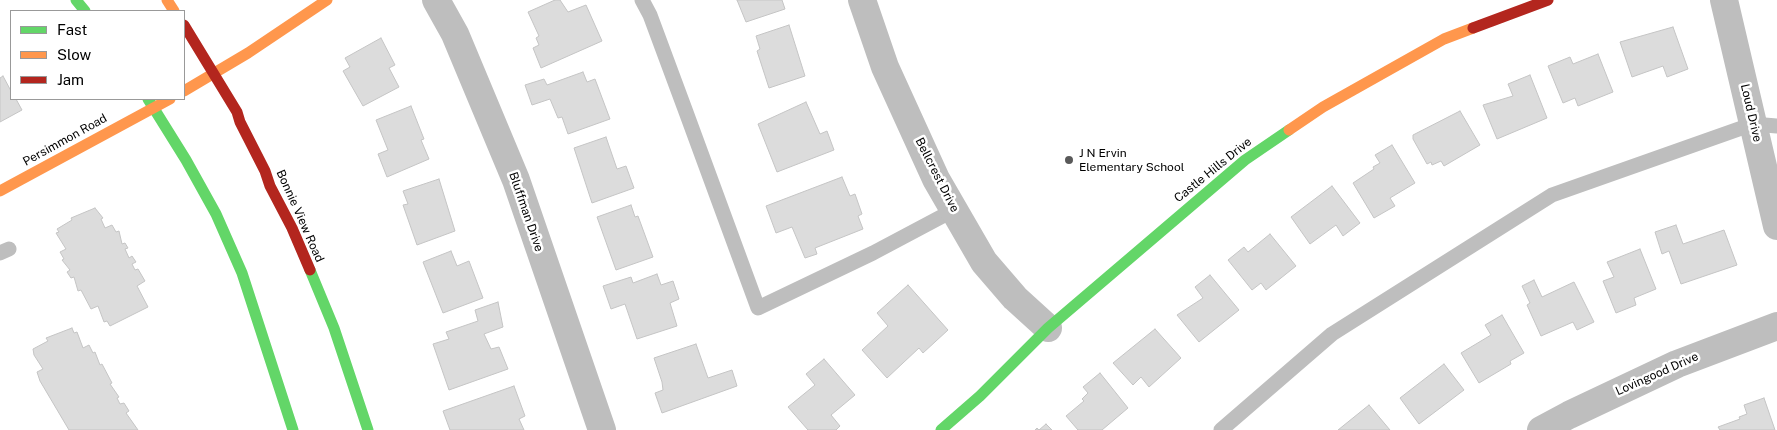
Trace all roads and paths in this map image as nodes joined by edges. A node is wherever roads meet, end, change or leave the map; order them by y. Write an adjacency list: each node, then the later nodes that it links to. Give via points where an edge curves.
1 (76, 0): 8 (street)
2 (327, 0): 10 (street)
3 (436, 0): 22 (street, Bluffman Drive, via 455,34 516,180)
4 (642, 0): 16 (lane, via 758,308)
5 (862, 0): 16 (street, Bellcrest Drive, via 885,67 936,179)
6 (1548, 0): 19 (street, Castle Hills Drive, via 1444,39 1324,107 1245,160)
7 (1724, 0): 14 (street, Loud Drive)
8 (84, 10)
9 (185, 27): 10 (street, Bonnie View Road)
10 (213, 74): 11 (street); 21 (street, Bonnie View Road, via 237,112 292,228 334,328)
11 (185, 90)
12 (165, 100): 13 (street, Persimmon Road)
13 (151, 103): 15 (street, Persimmon Road); 20 (street, via 216,214 238,264)
14 (1765, 125): 17 (street, Loud Drive); 24 (lane, via 1552,194 1332,334)
15 (0, 191)
16 (954, 210): 19 (street, Bellcrest Drive, via 984,262 1015,298)
17 (1777, 226)
18 (1777, 326): 25 (street, Lovingood Drive, via 1677,364)
19 (1048, 328): 23 (street, Castle Hills Drive)
20 (293, 430)
21 (368, 430)
22 (602, 430)
23 (942, 430)
24 (1221, 430)
25 (1541, 430)

